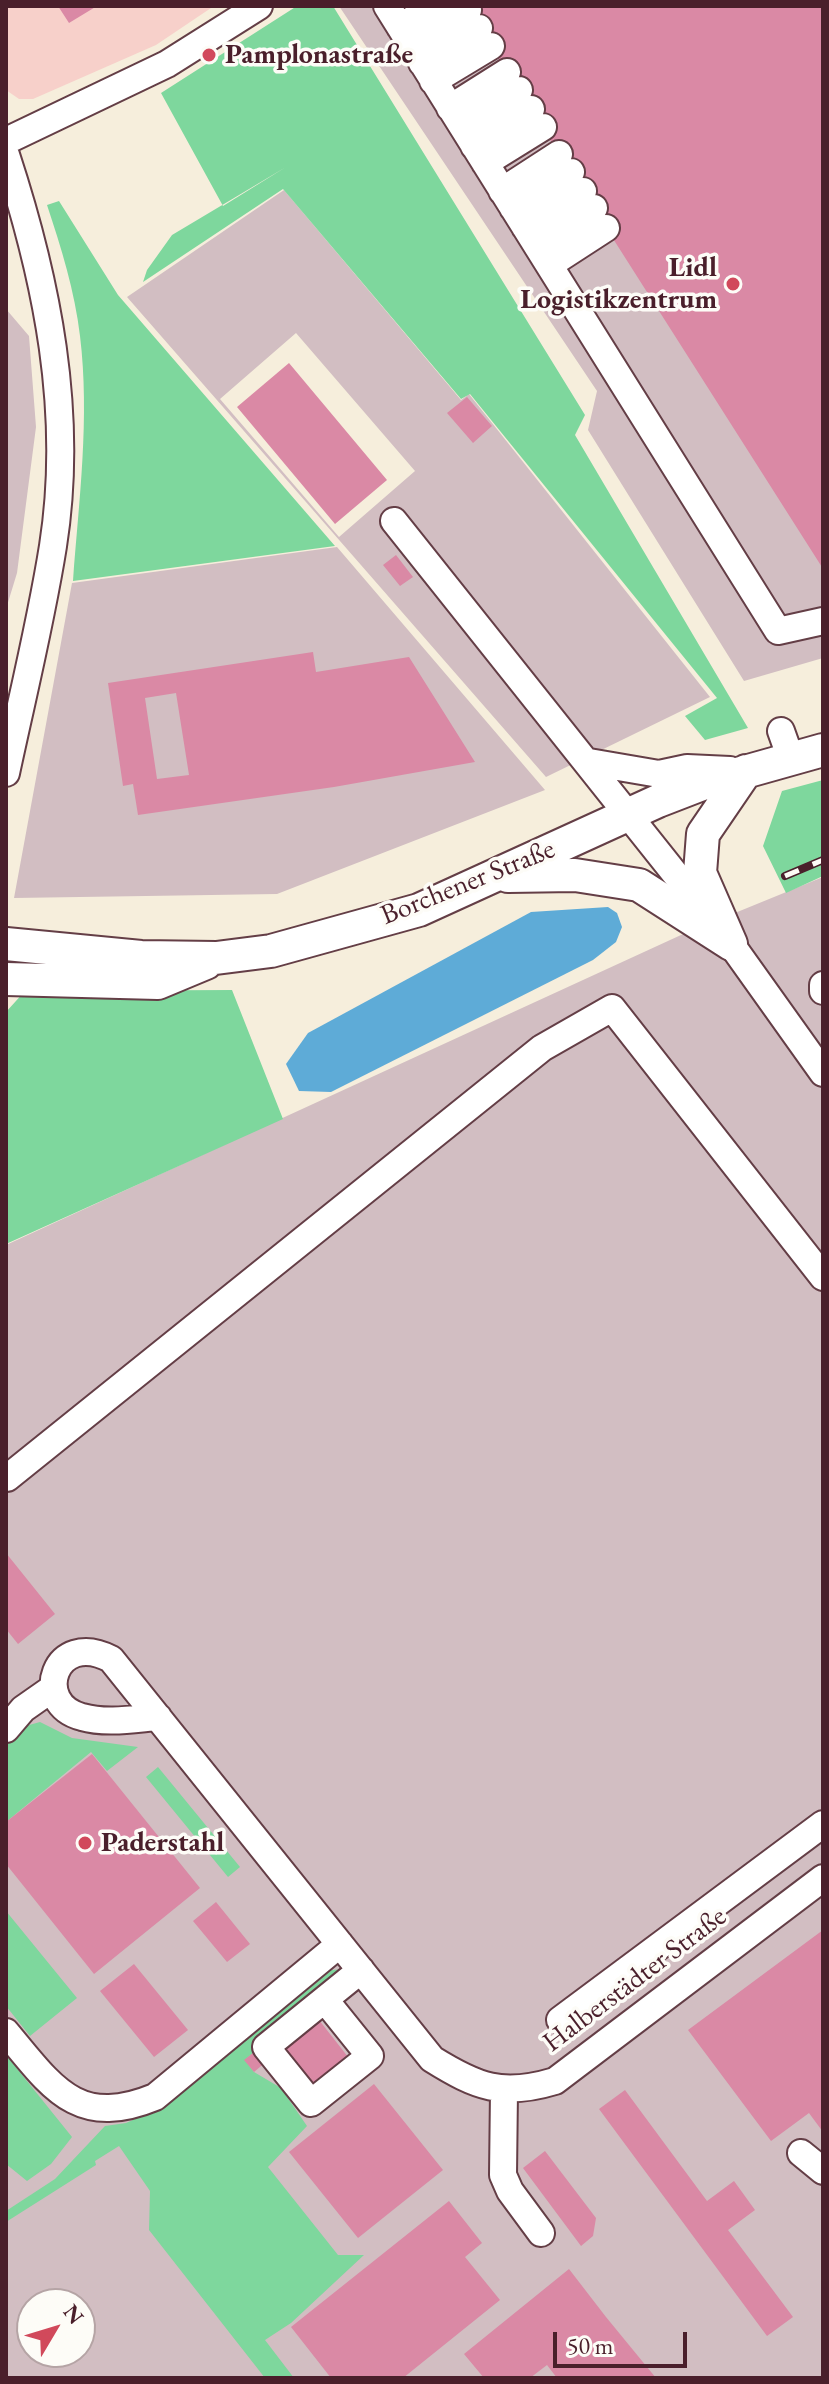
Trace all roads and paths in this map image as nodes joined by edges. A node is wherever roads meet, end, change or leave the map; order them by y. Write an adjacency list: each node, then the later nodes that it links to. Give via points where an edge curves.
1 (259, 6): 5 (street, via 167,64)
2 (434, 6): 4 (street)
3 (475, 24): 4 (street); 4 (street)
4 (411, 41): 8 (street)
5 (6, 141)
6 (556, 150): 8 (street); 8 (street); 8 (street); 8 (street); 8 (street)
7 (6, 155): 14 (street, via 45,293 59,444 53,543)
8 (499, 186): 10 (street, via 778,631)
9 (394, 521): 12 (street)
10 (823, 621)
11 (823, 750): 13 (main road, Borchener Straße, via 786,745)
12 (589, 762): 13 (street, via 659,774 687,768); 15 (street)
13 (746, 771): 15 (main road, Borchener Straße); 18 (main road, via 703,834 700,873)
14 (6, 773)
15 (629, 814): 16 (main road, Borchener Straße); 18 (street)
16 (493, 877): 18 (main road, via 575,875 639,885); 19 (main road, Borchener Straße, via 419,910 271,951)
17 (6, 944): 19 (main road, Borchener Straße, via 83,954)
18 (731, 944): 21 (street)
19 (216, 958): 20 (main road, via 158,983)
20 (6, 979)
21 (823, 1073)
22 (823, 1277): 23 (street, via 612,1008 542,1048)
23 (7, 1478)
24 (53, 1688): 25 (street, via 63,1704 82,1717); 25 (street, Halberstädter Straße, via 61,1661 80,1651 100,1653 123,1671); 26 (street, Halberstädter Straße)
25 (158, 1717): 29 (street, Halberstädter Straße)
26 (6, 1729)
27 (823, 1824): 32 (street)
28 (823, 1878): 34 (street, Halberstädter Straße, via 555,2081)
29 (340, 1944): 30 (street, Halberstädter Straße); 33 (street, via 155,2097 129,2106 92,2115 53,2088)
30 (361, 1970): 31 (street); 34 (street, Halberstädter Straße, via 432,2059 469,2082)
31 (325, 2000)
32 (560, 2020)
33 (6, 2032)
34 (504, 2091): 37 (street, via 503,2175)
35 (801, 2153): 36 (street)
36 (823, 2171)
37 (541, 2233)

